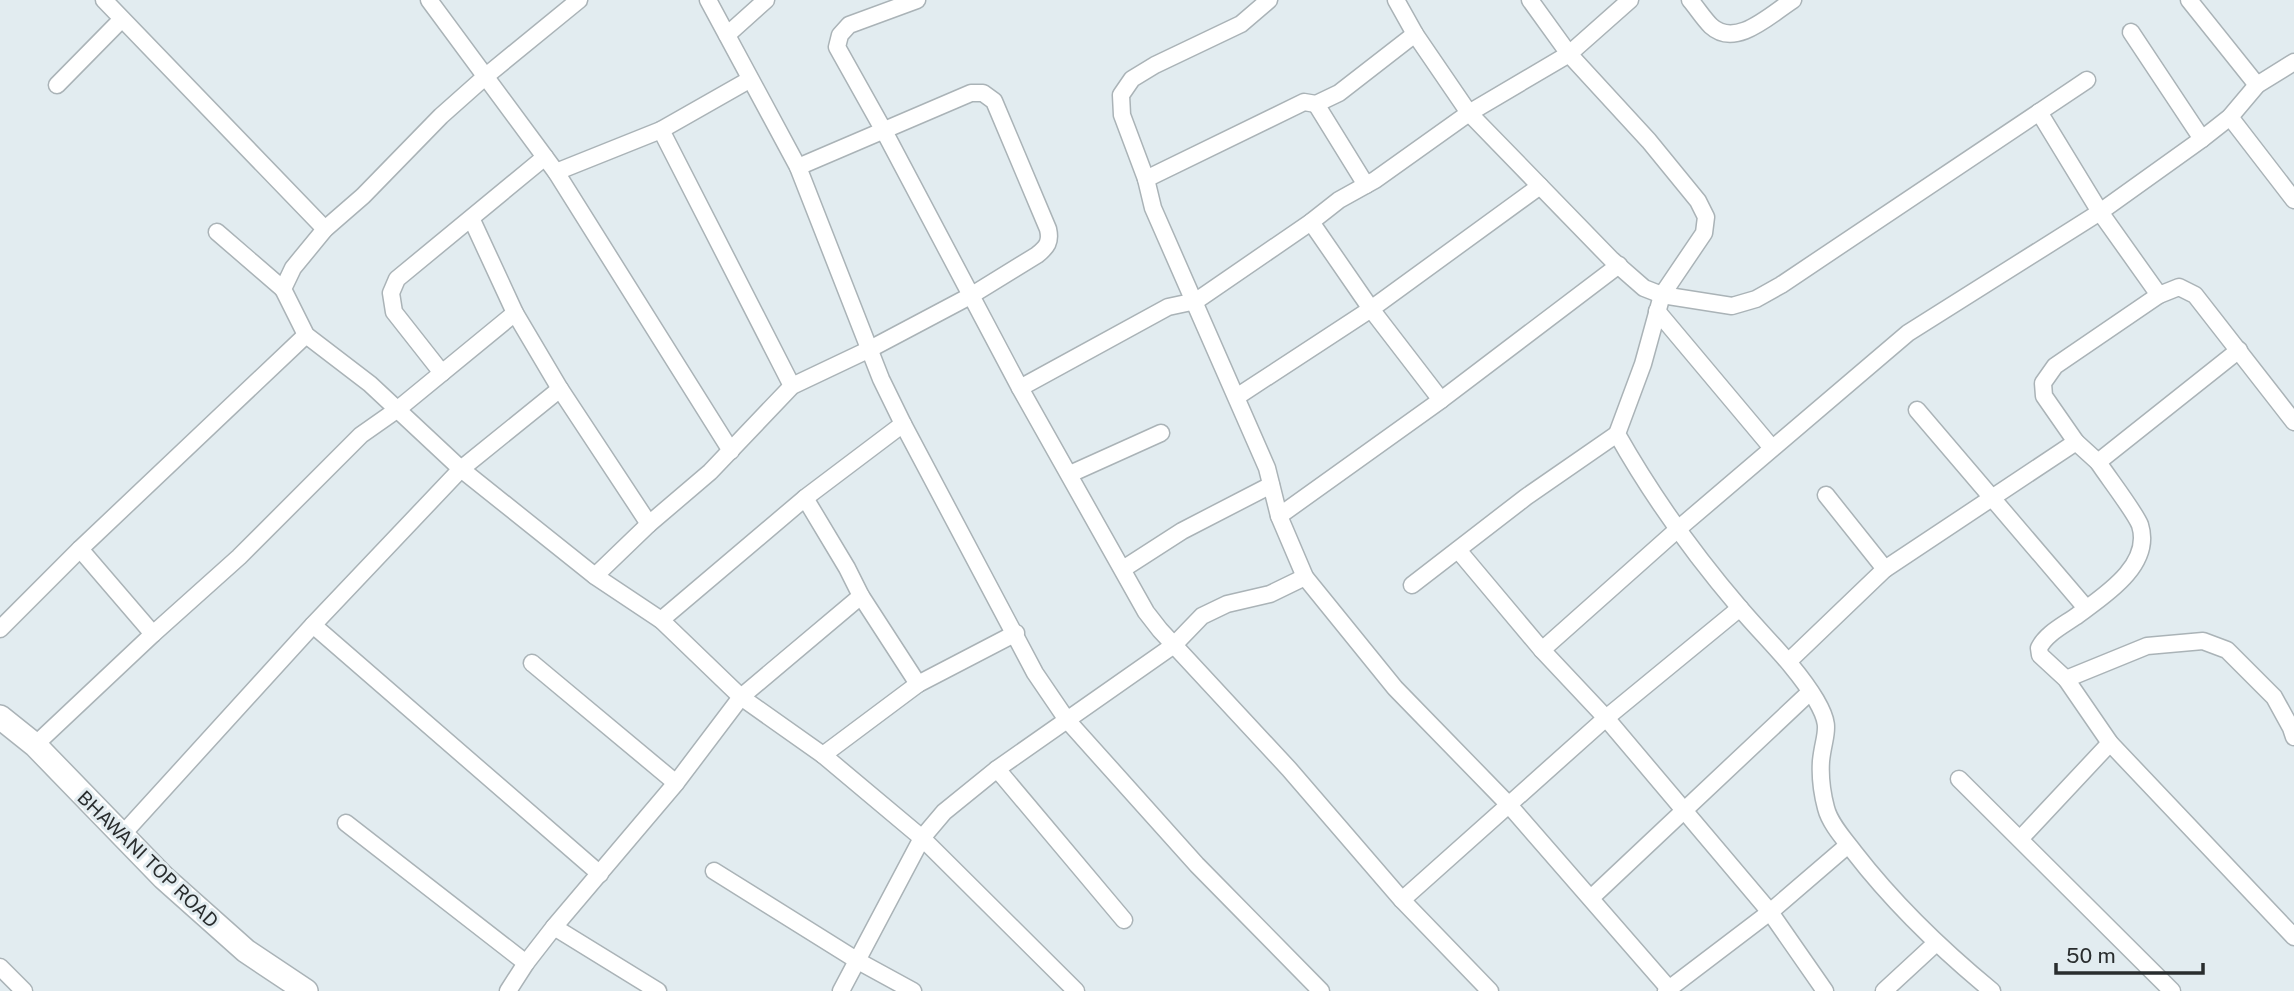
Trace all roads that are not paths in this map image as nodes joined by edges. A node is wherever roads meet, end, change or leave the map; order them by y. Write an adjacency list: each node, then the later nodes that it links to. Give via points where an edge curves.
1 (104, 0): 16 (street)
2 (429, 0): 22 (street)
3 (579, 0): 22 (street)
4 (708, 0): 19 (street)
5 (766, 0): 19 (street)
6 (871, 0): 15 (street)
7 (917, 0): 15 (street)
8 (1269, 0): 37 (street, via 1241,24 1132,79 1121,95 1122,115)
9 (1395, 0): 18 (street)
10 (1530, 0): 20 (street)
11 (1630, 0): 20 (street)
12 (1690, 0): 13 (street, via 1713,27 1727,35 1741,33)
13 (1793, 0)
14 (2189, 0): 26 (street)
15 (881, 13): 32 (street, via 849,25 840,34 837,47)
16 (121, 20): 25 (street); 44 (street)
17 (2131, 32): 33 (street)
18 (1415, 34): 27 (street, via 1339,93); 28 (street)
19 (727, 35): 23 (street)
20 (1569, 54): 28 (street); 51 (street, via 1649,141 1706,217 1704,233)
21 (2294, 62): 26 (street)
22 (486, 76): 34 (street); 44 (street)
23 (749, 80): 31 (street); 35 (street)
24 (2087, 80): 29 (street)
25 (57, 85)
26 (2257, 85): 30 (street)
27 (1316, 104): 37 (street, via 1304,102); 38 (street)
28 (1469, 113): 38 (street); 39 (street)
29 (2039, 113): 41 (street); 51 (street, via 1756,299 1732,306)
30 (2230, 117): 33 (street); 40 (street)
31 (661, 130): 36 (street); 58 (street)
32 (884, 131): 35 (street); 48 (street); 48 (street, via 971,93 983,93 994,101 1050,239 1037,255)
33 (2202, 139): 41 (street)
34 (545, 158): 36 (street); 42 (street)
35 (798, 167): 55 (street)
36 (556, 172): 71 (street)
37 (1146, 179): 50 (street, via 1153,208)
38 (1366, 185): 43 (street)
39 (1540, 186): 46 (street); 52 (street)
40 (2294, 200)
41 (2100, 212): 49 (street); 70 (street, via 1908,333)
42 (472, 220): 53 (street); 57 (street, via 397,279 391,293 394,312)
43 (1311, 222): 50 (street); 52 (street)
44 (325, 229): 47 (street, via 293,268)
45 (217, 232): 47 (street)
46 (1619, 265): 51 (street); 62 (street)
47 (283, 289): 54 (street)
48 (972, 295): 55 (street); 59 (street)
49 (2159, 296): 56 (street, via 2179,287 2195,295); 69 (street, via 2055,366 2043,383 2044,396)
50 (1196, 301): 59 (street, via 1168,307); 61 (street)
51 (1660, 303): 68 (street); 70 (street)
52 (1371, 309): 61 (street); 62 (street)
53 (515, 313): 57 (street); 60 (street)
54 (306, 335): 63 (street); 82 (street)
55 (870, 349): 58 (street); 66 (street)
56 (2239, 350): 65 (street); 72 (street)
57 (442, 373): 63 (street)
58 (792, 386): 71 (street)
59 (1020, 388): 74 (street)
60 (560, 389): 73 (street); 80 (street)
61 (1238, 396): 75 (street)
62 (1441, 400): 79 (street)
63 (397, 409): 73 (street); 96 (street, via 361,436 239,557)
64 (1917, 410): 77 (street)
65 (2294, 422)
66 (903, 424): 78 (street); 95 (street)
67 (1161, 433): 74 (street)
68 (1618, 433): 81 (street); 83 (street)
69 (2076, 442): 72 (street); 77 (street)
70 (1772, 449): 81 (street)
71 (731, 451): 80 (street)
72 (2098, 462): 91 (street, via 2140,525 2141,541 2138,556 2124,578)
73 (461, 469): 86 (street); 93 (street)
74 (1070, 474): 84 (street)
75 (1271, 485): 79 (street); 84 (street, via 1182,531)
76 (1826, 495): 85 (street)
77 (1992, 497): 85 (street); 91 (street)
78 (805, 498): 89 (street); 92 (street)
79 (1279, 516): 87 (street)
80 (649, 524): 86 (street)
81 (1678, 530): 90 (street); 98 (street)
82 (80, 549): 94 (street); 96 (street)
83 (1458, 550): 88 (street); 98 (street)
84 (1123, 569): 97 (street, via 1146,612)
85 (1885, 569): 99 (street)
86 (595, 576): 92 (street)
87 (1305, 577): 97 (street, via 1270,594 1227,604 1202,616); 115 (street, via 1395,688)
88 (1412, 585)
89 (861, 596): 102 (street); 104 (street)
90 (1740, 608): 99 (street); 106 (street)
91 (2086, 608): 101 (street, via 2039,648 2040,655)
92 (661, 620): 104 (street)
93 (313, 625): 118 (street); 123 (street)
94 (0, 629)
95 (1016, 633): 102 (street); 107 (street, via 1035,673)
96 (153, 634): 110 (street)
97 (1174, 645): 107 (street); 125 (street)
98 (1542, 650): 106 (street)
99 (1789, 661): 103 (street)
100 (532, 663): 114 (street)
101 (2066, 679): 108 (street, via 2147,646 2203,641 2227,650 2274,697); 109 (street)
102 (918, 684): 111 (street)
103 (1810, 692): 116 (street); 121 (street, via 1827,722 1821,761 1826,812)
104 (741, 697): 111 (street); 114 (street)
105 (0, 717): 110 (street, BHAWANI TOP ROAD)
106 (1606, 718): 115 (street); 116 (street)
107 (1067, 720): 112 (street); 142 (street, via 1197,865)
108 (2294, 737)
109 (2110, 743): 120 (street); 129 (street)
110 (35, 745): 118 (street, BHAWANI TOP ROAD)
111 (823, 755): 119 (street)
112 (997, 769): 119 (street, via 943,813); 127 (street)
113 (1959, 779): 120 (street)
114 (676, 783): 123 (street)
115 (1509, 805): 124 (street); 125 (street)
116 (1684, 810): 124 (street); 126 (street)
117 (346, 822): 132 (street)
118 (121, 836): 136 (street, BHAWANI TOP ROAD, via 246,951)
119 (922, 838): 131 (street); 141 (street)
120 (2021, 838): 147 (street)
121 (1848, 845): 126 (street); 130 (street)
122 (715, 871): 131 (street)
123 (600, 874): 128 (street)
124 (1591, 898): 134 (street)
125 (1402, 901): 143 (street)
126 (1770, 912): 134 (street); 144 (street)
127 (1124, 920)
128 (554, 928): 132 (street); 138 (street)
129 (2294, 937)
130 (1936, 943): 145 (street); 146 (street)
131 (858, 961): 139 (street); 140 (street)
132 (526, 962): 137 (street)
133 (0, 967): 135 (street)
134 (1669, 990)
135 (24, 991)
136 (306, 991)
137 (508, 991)
138 (658, 991)
139 (841, 991)
140 (913, 991)
141 (1076, 991)
142 (1321, 991)
143 (1490, 991)
144 (1825, 991)
145 (1884, 991)
146 (1992, 991)
147 (2172, 991)

